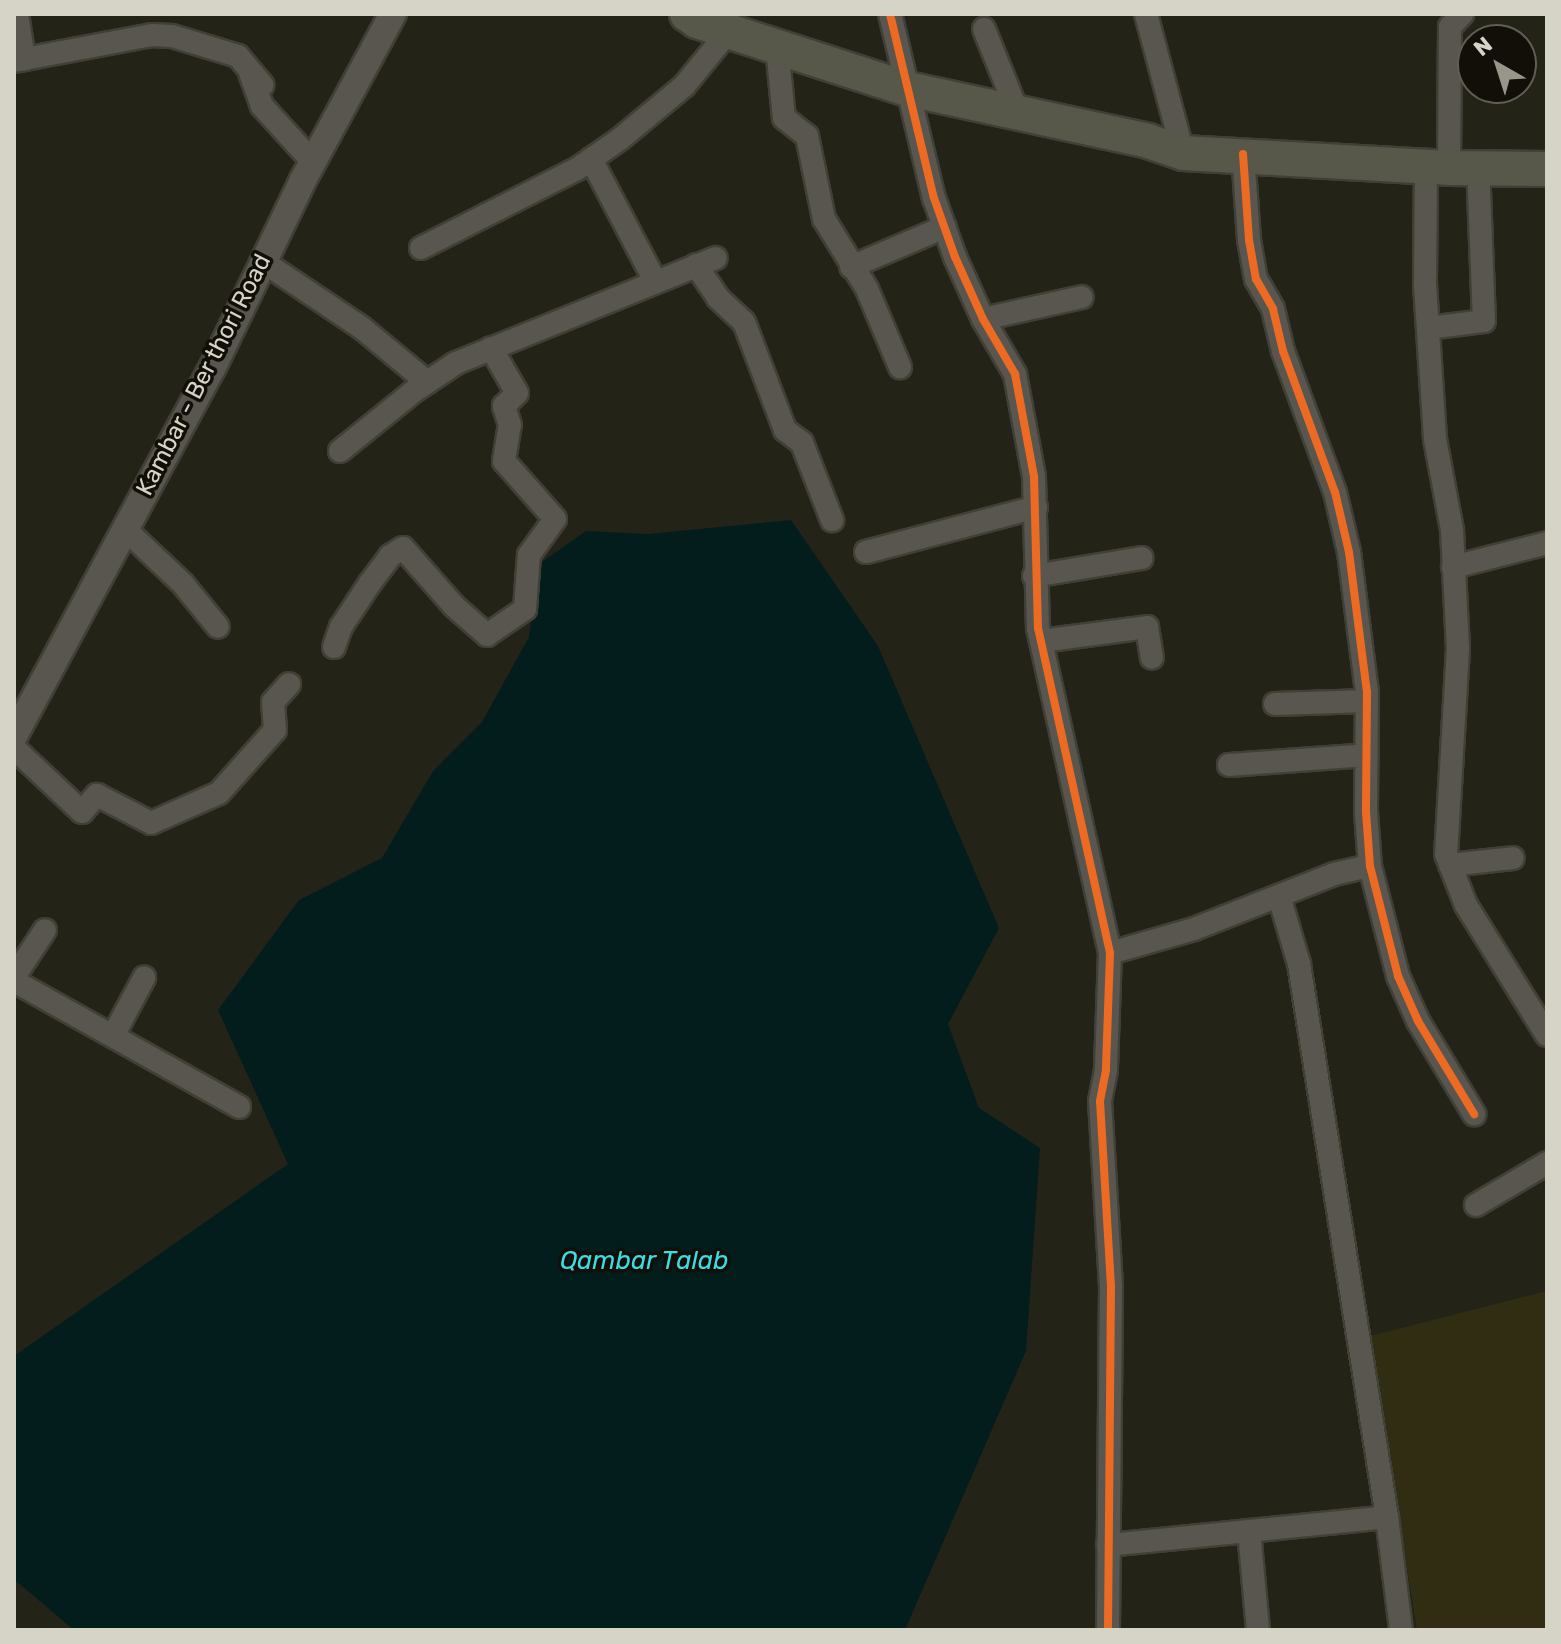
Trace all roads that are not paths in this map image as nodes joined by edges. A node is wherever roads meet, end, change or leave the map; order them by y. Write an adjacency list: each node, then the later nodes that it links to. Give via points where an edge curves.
1 (17, 14): 9 (street)
2 (393, 14): 15 (street, Kambar - Ber thori Road)
3 (687, 14): 8 (main road)
4 (890, 14): 10 (street)
5 (1146, 14): 12 (street)
6 (1462, 14): 16 (street, via 1450,27)
7 (984, 29): 11 (street)
8 (753, 33): 10 (main road); 14 (street); 21 (street, via 784,118 807,136 824,219)
9 (19, 60): 15 (street, via 151,35 238,56 256,77 262,106)
10 (908, 89): 11 (main road); 18 (street)
11 (1018, 113): 12 (main road)
12 (1183, 153): 13 (main road)
13 (1243, 154): 16 (main road); 43 (street, via 1256,279 1273,309 1283,351 1335,492 1349,552)
14 (591, 159): 19 (street); 22 (street)
15 (313, 162): 20 (street, Kambar - Ber thori Road)
16 (1451, 168): 17 (main road); 25 (street); 25 (street, via 1484,321)
17 (1547, 169)
18 (945, 227): 21 (street); 24 (street)
19 (421, 248)
20 (262, 261): 28 (street, via 362,328); 32 (street, Kambar - Ber thori Road, via 213,367)
21 (851, 267): 27 (street, via 867,289)
22 (655, 281): 26 (street); 31 (street, via 706,262 718,298 744,322 785,430 802,443)
23 (1082, 297): 24 (street)
24 (983, 319): 30 (street, via 1015,374)
25 (1428, 328): 36 (street, via 1435,439 1452,530)
26 (491, 348): 28 (street); 40 (street, via 517,393 504,406 510,425 504,461 555,519 529,555 525,609 487,635 403,548 370,583)
27 (900, 367)
28 (427, 382): 29 (street)
29 (340, 451)
30 (1036, 507): 34 (street); 37 (street)
31 (832, 520)
32 (125, 529): 38 (street, via 183,584); 45 (street, Kambar - Ber thori Road)
33 (1547, 543): 36 (street)
34 (866, 552)
35 (1142, 558): 37 (street)
36 (1453, 567): 50 (street, via 1458,648 1446,854)
37 (1034, 576): 39 (street)
38 (218, 627)
39 (1041, 641): 41 (street, via 1147,627); 54 (street)
40 (334, 647)
41 (1152, 658)
42 (289, 684): 46 (street, via 273,702 275,730 219,793 151,823 97,795 82,812)
43 (1367, 701): 44 (street); 47 (street)
44 (1275, 704)
45 (14, 736)
46 (14, 748)
47 (1367, 755): 48 (street); 51 (street)
48 (1229, 765)
49 (1513, 858): 50 (street)
50 (1450, 865): 58 (street, via 1466,905)
51 (1370, 866): 52 (street); 60 (street, via 1398,976 1418,1021)
52 (1279, 896): 54 (street, via 1194,929); 63 (street, via 1299,964)
53 (45, 930): 56 (street)
54 (1110, 953): 65 (street, via 1100,1101 1111,1287)
55 (144, 978): 57 (street)
56 (14, 979): 57 (street)
57 (114, 1034): 59 (street)
58 (1547, 1035)
59 (239, 1107)
60 (1474, 1114)
61 (1547, 1163): 62 (street)
62 (1476, 1205)
63 (1387, 1517): 64 (street); 68 (street)
64 (1249, 1531): 65 (street); 67 (street)
65 (1108, 1545): 66 (street)
66 (1108, 1630)
67 (1258, 1630)
68 (1401, 1630)

